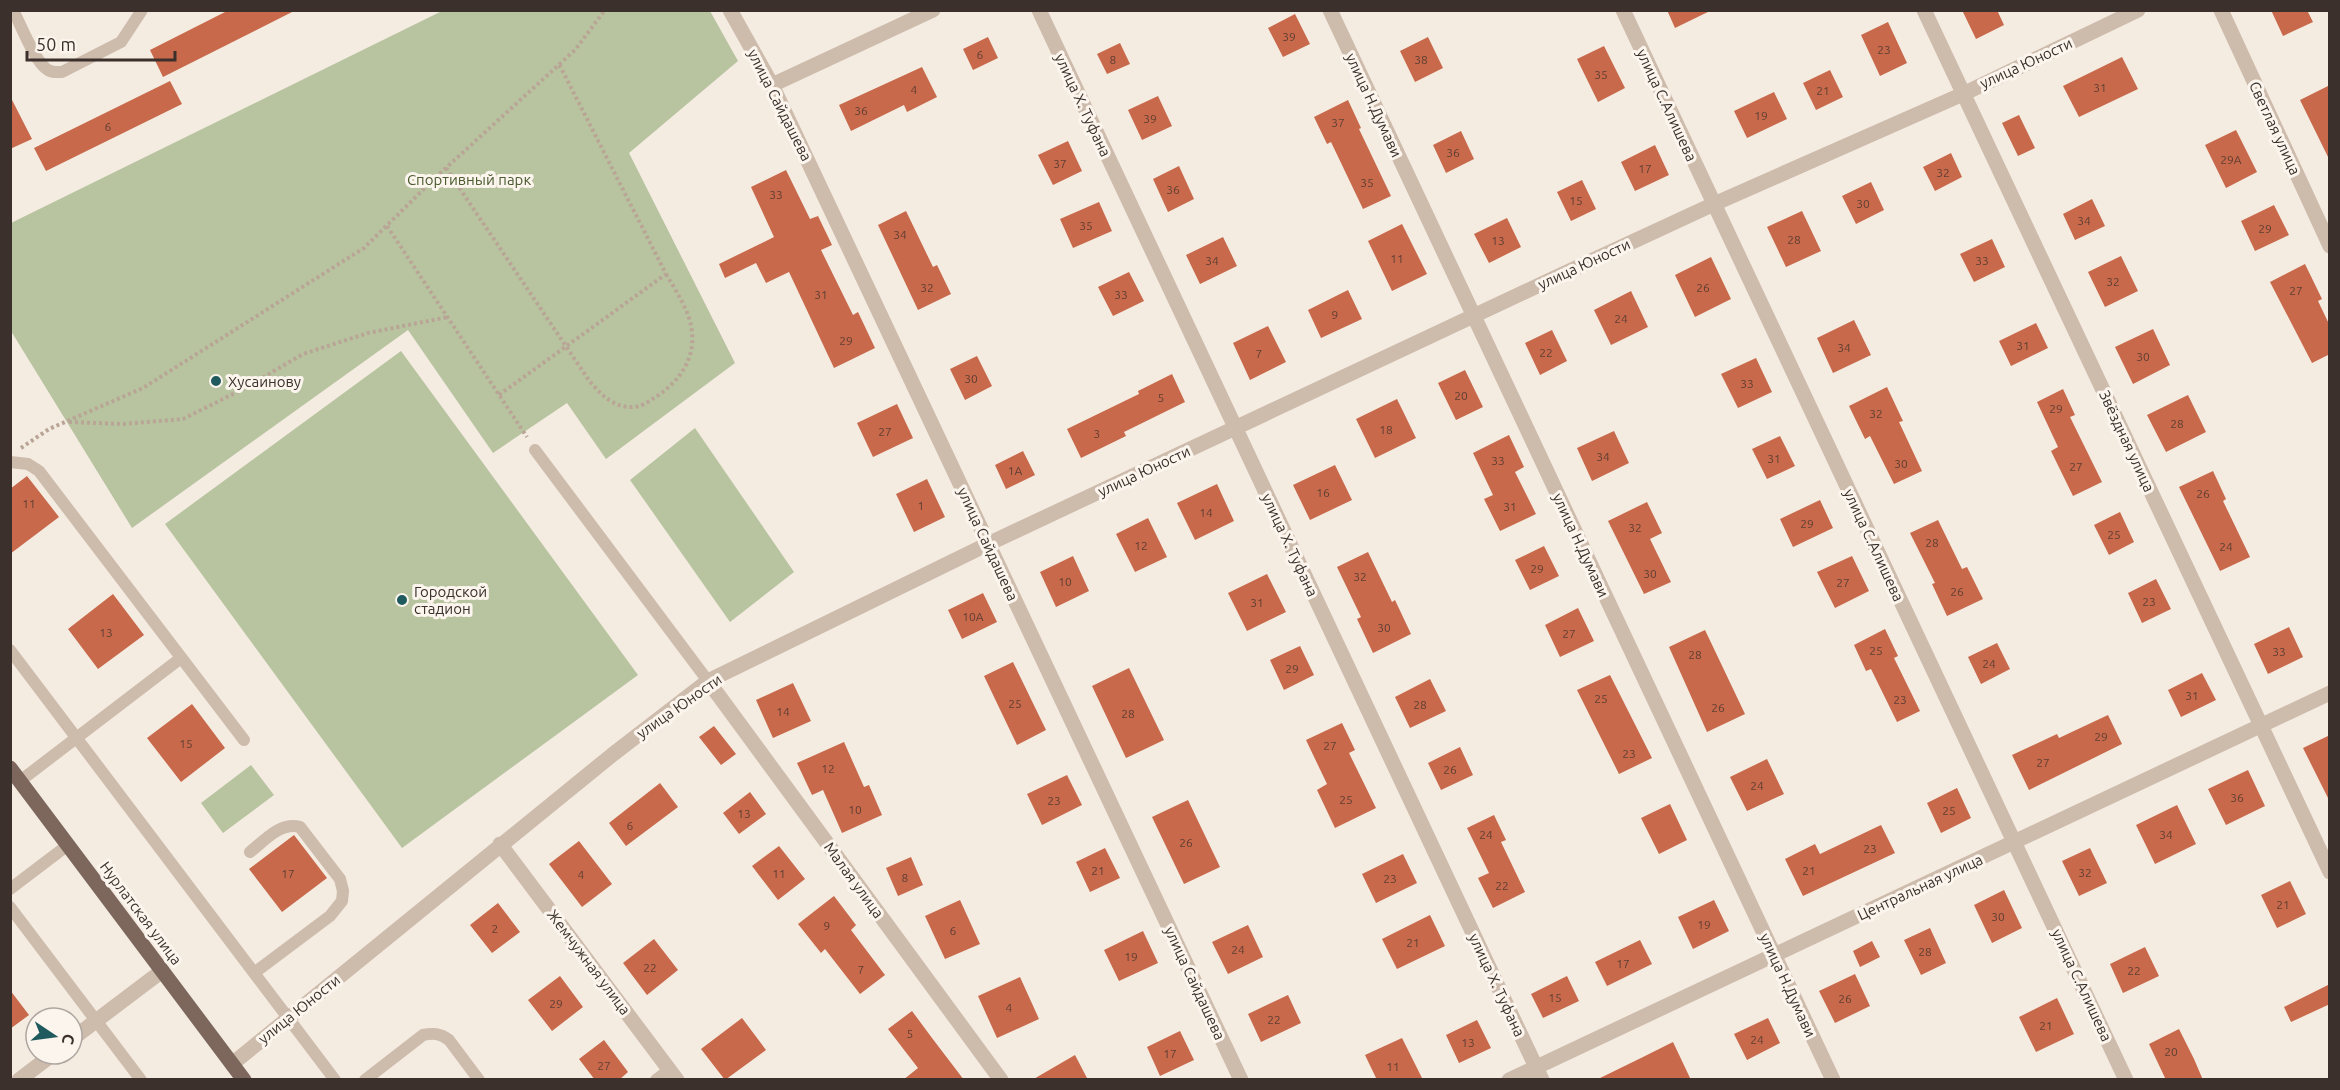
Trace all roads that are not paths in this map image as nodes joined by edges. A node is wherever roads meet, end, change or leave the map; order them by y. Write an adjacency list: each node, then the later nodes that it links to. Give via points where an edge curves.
1 (14, 10): 2 (lane, via 39,62 54,73 121,42)
2 (142, 10)
3 (730, 10): 11 (street, улица Сайдашева)
4 (933, 10): 11 (street)
5 (1039, 10): 16 (street, улица Х. Туфана)
6 (1330, 10): 15 (street, улица Н.Думави)
7 (1623, 10): 13 (street, улица С.Алишева)
8 (1924, 10): 12 (street, Звёздная улица)
9 (2138, 10): 12 (street, улица Юности)
10 (2221, 10): 14 (street, Светлая улица)
11 (772, 85): 19 (street, улица Сайдашева)
12 (1963, 93): 13 (street, улица Юности); 24 (street, Звёздная улица)
13 (1714, 204): 15 (street, улица Юности); 29 (street, улица С.Алишева)
14 (2330, 246)
15 (1474, 316): 16 (street, улица Юности); 36 (street, улица Н.Думави)
16 (1235, 428): 19 (street, улица Юности); 44 (street, улица Х. Туфана)
17 (536, 450): 22 (lane)
18 (10, 462): 21 (lane, via 28,464 39,471)
19 (988, 544): 22 (street, улица Юности); 54 (street, улица Сайдашева)
20 (10, 650): 25 (lane)
21 (181, 658): 25 (lane); 26 (lane)
22 (708, 681): 30 (street, улица Юности); 53 (street, Малая улица)
23 (2330, 693): 24 (street, Центральная улица)
24 (2261, 726): 29 (street, Центральная улица); 33 (street, Звёздная улица)
25 (77, 738): 28 (lane); 38 (lane)
26 (244, 740)
27 (10, 768): 28 (main road, Нурлатская улица)
28 (20, 781): 31 (main road, Нурлатская улица)
29 (2014, 842): 36 (street, Центральная улица); 57 (street, улица С.Алишева)
30 (501, 844): 39 (street, улица Юности); 45 (street, Жемчужная улица)
31 (68, 845): 34 (lane); 37 (main road, Нурлатская улица)
32 (250, 852): 38 (lane, via 281,828 300,827 340,879 343,891 342,901 330,916)
33 (2330, 872)
34 (10, 889)
35 (10, 907): 40 (lane)
36 (1774, 955): 44 (street, Центральная улица); 56 (street, улица Н.Думави)
37 (162, 971): 40 (street); 42 (main road, Нурлатская улица)
38 (254, 974): 39 (lane)
39 (288, 1018): 42 (street, улица Юности); 49 (lane)
40 (97, 1021): 41 (street); 47 (lane)
41 (84, 1031)
42 (232, 1064): 48 (main road, Нурлатская улица)
43 (37, 1066): 46 (street)
44 (1539, 1073): 55 (street, Центральная улица)
45 (673, 1075): 52 (lane)
46 (19, 1080)
47 (141, 1080)
48 (243, 1080)
49 (335, 1080)
50 (365, 1080): 51 (lane, via 423,1035 432,1033 448,1040)
51 (479, 1080)
52 (656, 1080)
53 (1001, 1080)
54 (1240, 1080)
55 (1509, 1080)
56 (1833, 1080)
57 (2126, 1080)

